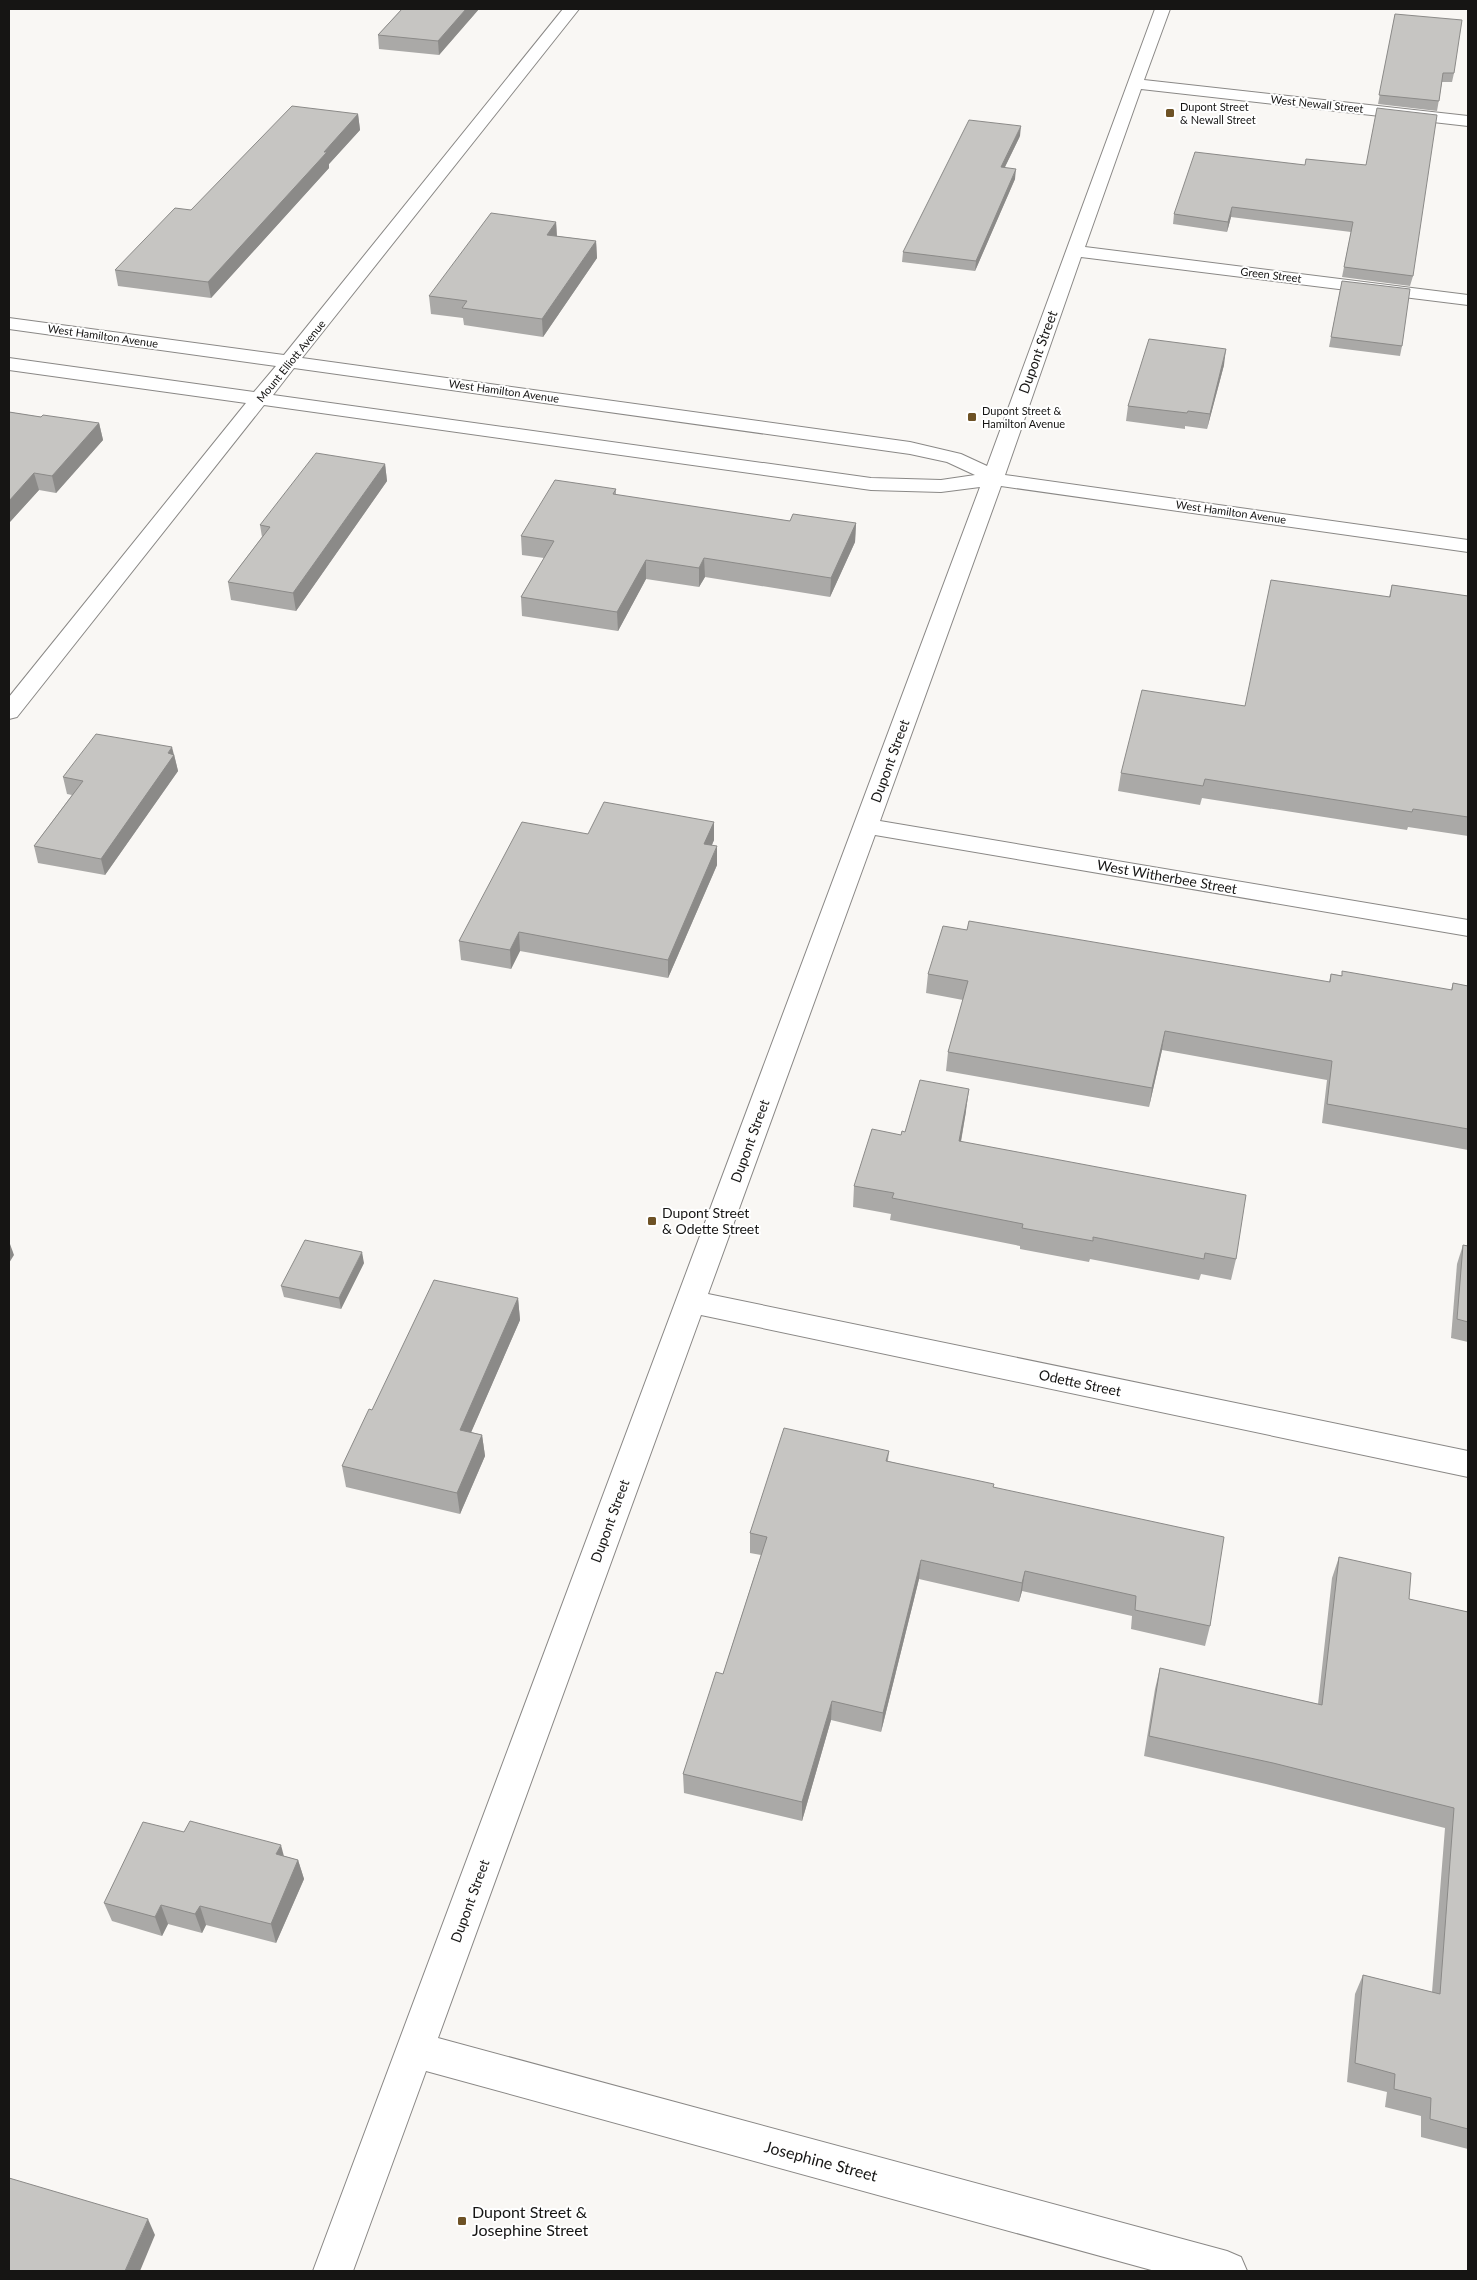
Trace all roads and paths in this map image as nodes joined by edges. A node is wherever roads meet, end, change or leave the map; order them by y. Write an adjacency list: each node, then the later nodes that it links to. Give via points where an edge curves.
1 (571, 9): 8 (street, Mount Elliott Avenue)
2 (1162, 9): 3 (street, Dupont Street)
3 (1135, 84): 4 (street, West Newall Street); 5 (street, Dupont Street)
4 (1468, 121)
5 (1074, 251): 6 (street, Green Street); 11 (street, Dupont Street)
6 (1468, 300)
7 (9, 323): 8 (street, West Hamilton Avenue)
8 (290, 362): 10 (street, Mount Elliott Avenue); 11 (street, West Hamilton Avenue, via 910,448 955,459)
9 (9, 364): 10 (street, West Hamilton Avenue)
10 (260, 400): 11 (street, West Hamilton Avenue, via 871,484 941,486); 13 (street, Mount Elliott Avenue)
11 (993, 479): 12 (street, West Hamilton Avenue); 14 (street, Dupont Street)
12 (1468, 546)
13 (9, 712)
14 (866, 826): 15 (street, West Witherbee Street); 16 (street, Dupont Street)
15 (1468, 928)
16 (691, 1302): 17 (street, Odette Street); 18 (street, Dupont Street)
17 (1468, 1464)
18 (415, 2050): 19 (street, Dupont Street); 20 (street, Josephine Street)
19 (334, 2271)
20 (1227, 2271)

